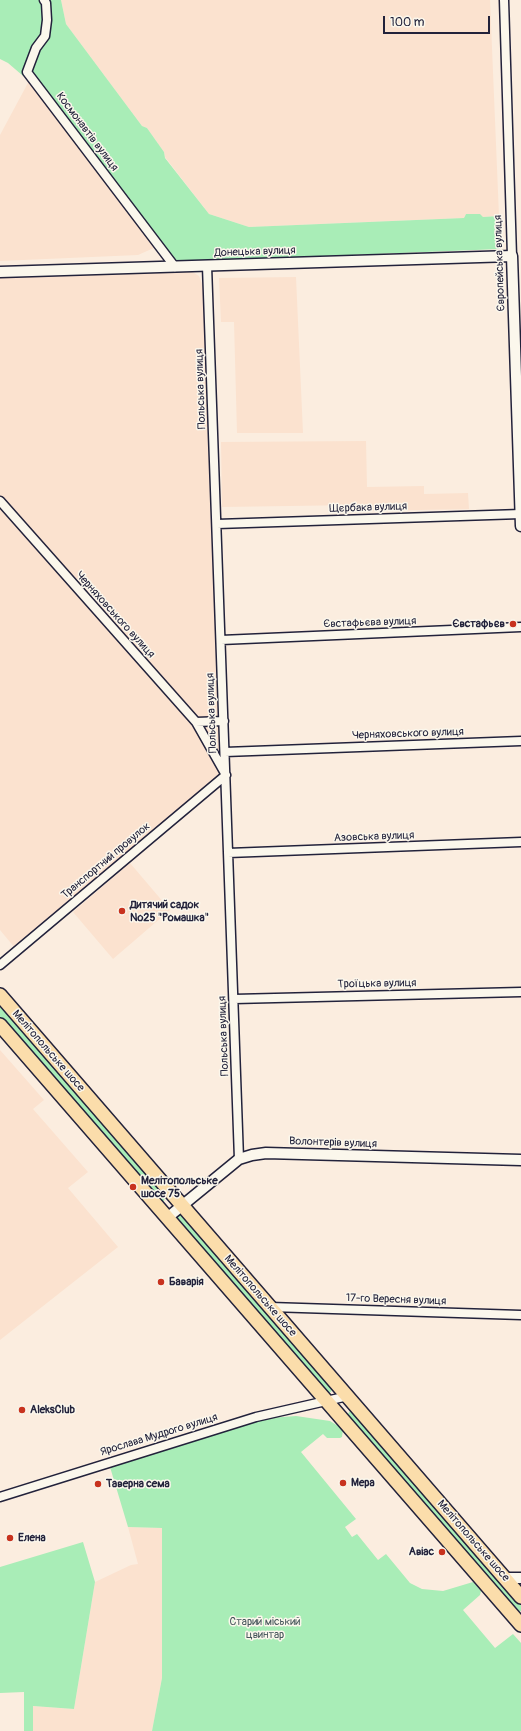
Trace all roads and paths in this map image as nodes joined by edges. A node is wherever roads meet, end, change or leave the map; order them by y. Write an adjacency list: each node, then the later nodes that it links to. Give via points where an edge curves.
1 (44, 0): 5 (street, Космонавтів вулиця, via 48,20 45,36 36,48 27,72)
2 (504, 0): 3 (street, Європейська вулиця)
3 (512, 256): 4 (street, Донецька вулиця); 7 (street, Європейська вулиця)
4 (207, 266): 5 (street, Донецька вулиця); 10 (street, Польська вулиця)
5 (176, 267): 6 (street, Донецька вулиця)
6 (0, 272)
7 (519, 425): 9 (street, Європейська вулиця)
8 (0, 501): 15 (street, Черняховського вулиця)
9 (521, 514): 10 (street, Щєрбака вулиця); 11 (street, Європейська вулиця)
10 (216, 524): 13 (street, Польська вулиця)
11 (521, 526)
12 (521, 627): 13 (street, Євстафьєва вулиця)
13 (221, 640): 14 (street, Польська вулиця)
14 (224, 721): 15 (street); 17 (street, Польська вулиця)
15 (196, 722): 18 (street, Черняховського вулиця)
16 (521, 741): 17 (street, Черняховського вулиця)
17 (225, 752): 18 (street, Польська вулиця)
18 (226, 775): 20 (street, Польська вулиця); 21 (street, Транспортний провулок)
19 (521, 842): 20 (street, Азовська вулиця)
20 (228, 853): 24 (street, Польська вулиця)
21 (0, 965)
22 (521, 992): 24 (street, Троїцька вулиця)
23 (0, 995): 28 (main road, Мелітопольське шосе)
24 (234, 999): 26 (street, Польська вулиця)
25 (0, 1026): 29 (main road, Мелітопольське шосе)
26 (239, 1159): 27 (street, Волонтерів вулиця, via 252,1154 266,1153); 28 (street, Волонтерів вулиця)
27 (521, 1160)
28 (182, 1205): 29 (street, Волонтерів вулиця); 30 (main road, Мелітопольське шосе)
29 (167, 1218): 33 (main road, Мелітопольське шосе)
30 (270, 1307): 31 (street, 17-го Вересня вулиця); 32 (main road, Мелітопольське шосе)
31 (521, 1315)
32 (348, 1396): 33 (street, Ярослава Мудрого вулиця); 35 (main road, Мелітопольське шосе)
33 (327, 1401): 34 (street, Ярослава Мудрого вулиця, via 256,1417); 38 (main road, Мелітопольське шосе)
34 (0, 1496)
35 (505, 1578): 36 (street); 37 (main road, Мелітопольське шосе)
36 (521, 1578)
37 (521, 1597)
38 (520, 1622)

